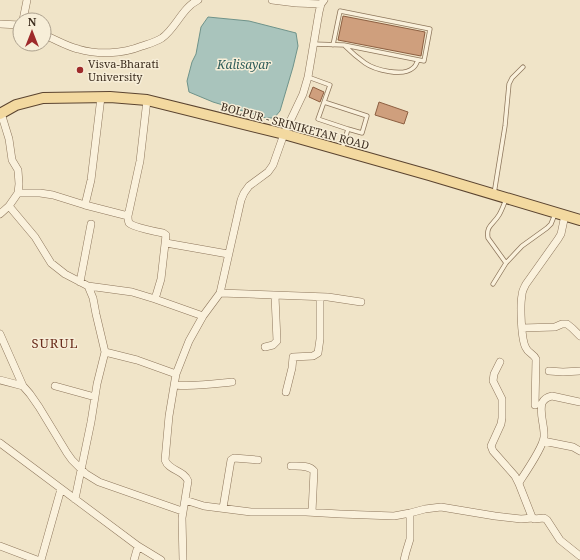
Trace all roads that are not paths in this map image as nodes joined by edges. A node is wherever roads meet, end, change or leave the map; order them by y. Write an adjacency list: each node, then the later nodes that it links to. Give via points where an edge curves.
1 (27, 0): 5 (street)
2 (272, 0): 4 (street, via 296,3)
3 (193, 1): 8 (street, via 162,38 134,49 92,52 77,49)
4 (322, 2): 9 (street)
5 (25, 12)
6 (0, 24): 7 (street)
7 (12, 25)
8 (52, 38)
9 (313, 44): 10 (lane); 14 (street)
10 (333, 45): 11 (lane); 12 (lane, via 340,11 430,29 424,61)
11 (344, 45): 12 (lane); 12 (lane, via 366,64 393,72 412,69)
12 (418, 60)
13 (523, 67): 23 (lane, via 509,84)
14 (308, 77): 17 (lane, via 330,85); 20 (street)
15 (101, 97): 16 (main road, BOLPUR - SRINIKETAN ROAD); 18 (main road, BOLPUR - SRINIKETAN ROAD, via 43,98 16,105); 25 (street, via 91,180)
16 (147, 100): 20 (main road, BOLPUR - SRINIKETAN ROAD); 29 (street, via 140,161)
17 (324, 102): 19 (lane, via 318,119); 19 (lane, via 367,116 362,133)
18 (0, 113): 22 (street, via 9,139 12,160 18,170)
19 (348, 129): 21 (lane)
20 (284, 134): 21 (main road, BOLPUR - SRINIKETAN ROAD); 33 (street, via 268,172 244,193)
21 (342, 150): 23 (main road, BOLPUR - SRINIKETAN ROAD)
22 (18, 193): 25 (street, via 47,194); 26 (street)
23 (494, 194): 24 (main road, BOLPUR - SRINIKETAN ROAD)
24 (507, 198): 28 (main road, BOLPUR - SRINIKETAN ROAD); 34 (lane, via 499,215 488,228 488,238)
25 (85, 205): 29 (street)
26 (8, 206): 27 (street); 35 (street, via 35,236 50,263)
27 (0, 214)
28 (560, 214): 30 (main road, BOLPUR - SRINIKETAN ROAD); 34 (lane, via 548,228 522,246); 44 (street, via 562,229 558,239 523,291)
29 (128, 216): 32 (street, via 131,224 166,235)
30 (580, 220)
31 (91, 224): 35 (street)
32 (166, 243): 33 (street); 41 (street, via 161,279)
33 (228, 254): 38 (street)
34 (506, 263): 36 (lane)
35 (80, 282): 37 (street)
36 (493, 284)
37 (88, 286): 41 (street, via 132,292); 48 (street)
38 (220, 293): 39 (street); 43 (street)
39 (275, 296): 40 (street); 47 (street, via 277,341)
40 (320, 297): 42 (street); 58 (street, via 318,353 313,356 292,357)
41 (155, 299): 43 (street)
42 (361, 302)
43 (203, 316): 52 (street, via 189,341)
44 (522, 328): 46 (street, via 567,324); 61 (street, via 525,347 536,359)
45 (0, 334): 56 (street)
46 (580, 336)
47 (265, 347)
48 (105, 352): 52 (street); 59 (street)
49 (500, 362): 68 (street, via 493,381 502,399 502,418 491,446)
50 (548, 371): 51 (street)
51 (580, 371)
52 (176, 374): 55 (street)
53 (0, 380): 56 (street)
54 (232, 382): 55 (street, via 202,386)
55 (174, 385): 71 (street, via 166,460 168,466 187,478)
56 (23, 386): 67 (street, via 34,399 67,453)
57 (55, 386): 59 (street)
58 (286, 392)
59 (95, 397): 67 (street)
60 (580, 402): 62 (street, via 552,396 545,398 542,403)
61 (535, 405)
62 (543, 441): 64 (street, via 573,447); 68 (street)
63 (0, 443): 69 (street)
64 (580, 451)
65 (258, 460): 72 (street, via 231,460)
66 (291, 466): 74 (street, via 309,467 314,471)
67 (82, 470): 70 (street); 73 (street, via 105,485)
68 (519, 484): 76 (street)
69 (61, 489): 70 (street); 81 (street)
70 (75, 499): 78 (street)
71 (185, 500): 72 (street); 73 (street)
72 (223, 508): 74 (street, via 251,512)
73 (182, 511): 84 (street)
74 (312, 512): 75 (street, via 386,516)
75 (410, 513): 76 (street, via 441,507 495,516); 85 (street, via 410,539)
76 (533, 518): 79 (street, via 548,520 560,540)
77 (0, 546): 80 (street)
78 (138, 546): 82 (street); 83 (street)
79 (580, 556)
80 (37, 560)
81 (41, 560)
82 (134, 560)
83 (161, 560)
84 (183, 560)
85 (404, 560)

